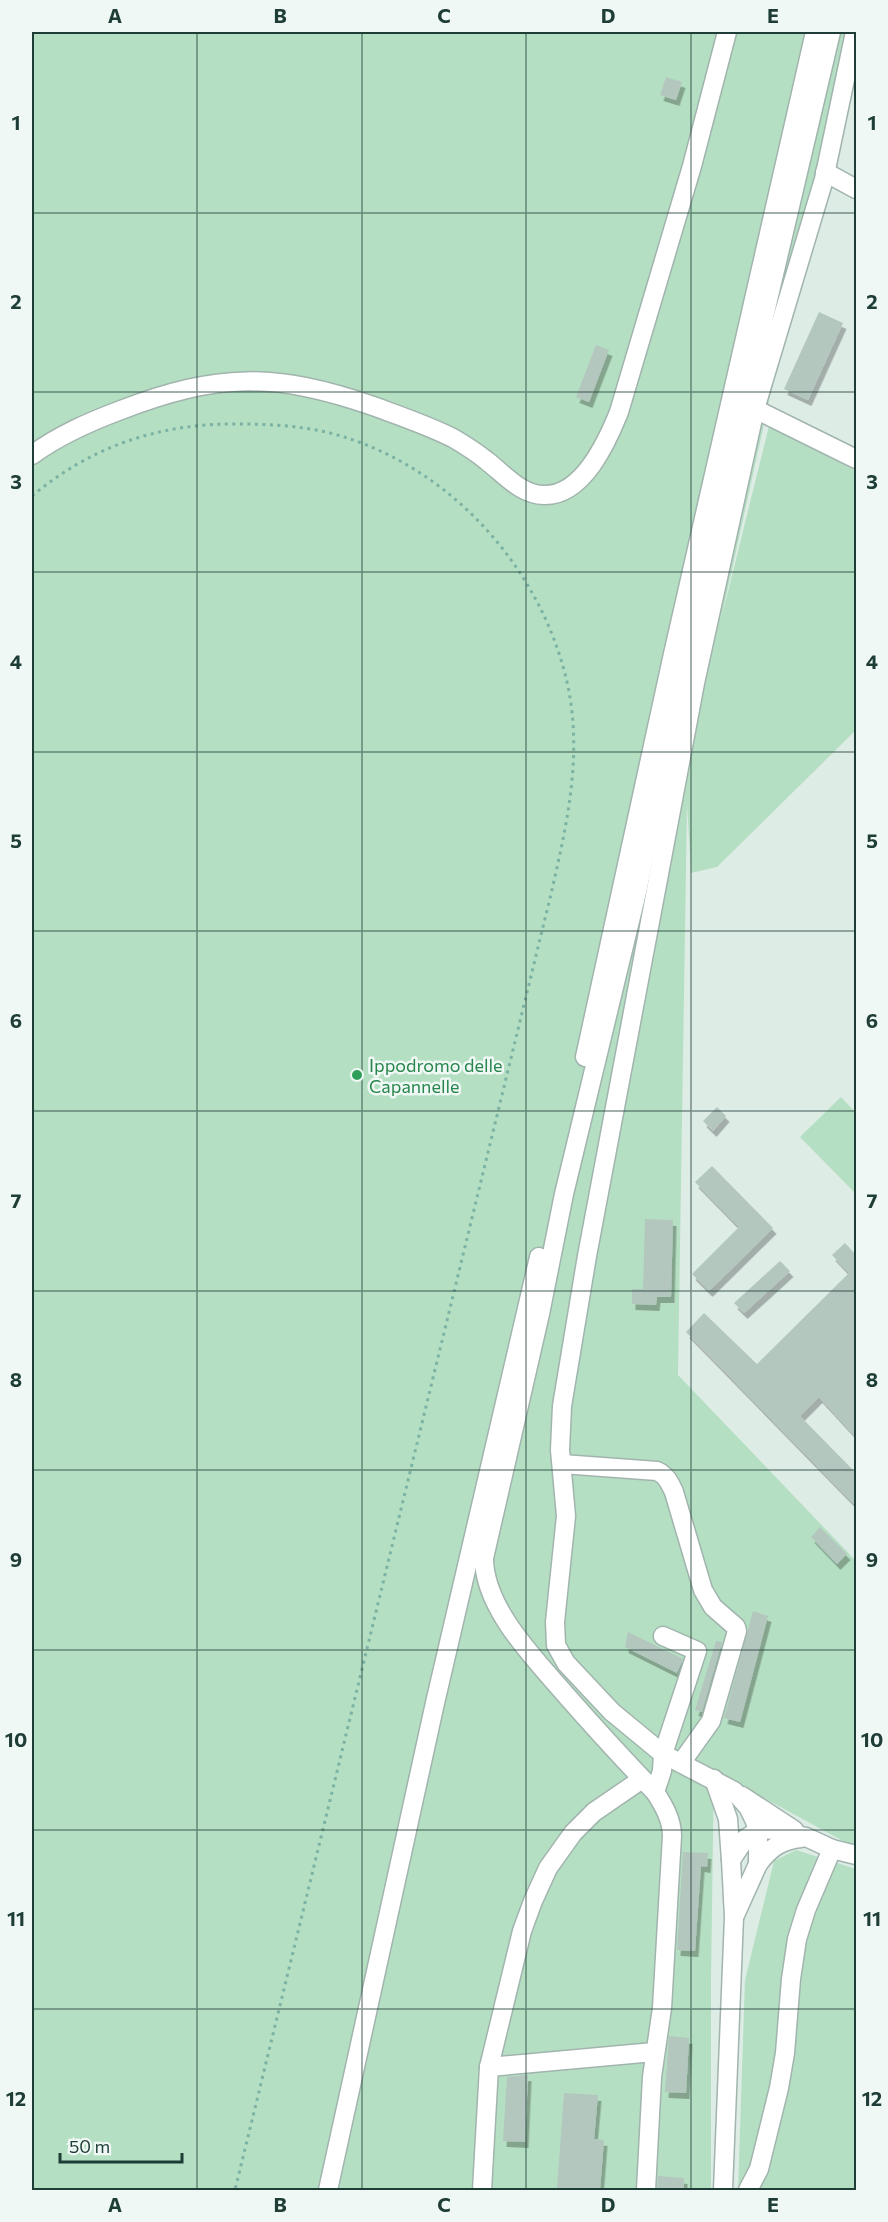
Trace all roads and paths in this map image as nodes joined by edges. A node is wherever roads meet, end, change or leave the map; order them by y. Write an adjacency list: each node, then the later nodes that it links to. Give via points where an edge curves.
1 (727, 32): 8 (lane, via 619,412 592,464 564,490 547,495 527,492 466,446 407,418 326,391 264,382 218,383 173,392 78,427)
2 (815, 32): 29 (lane)
3 (831, 32): 15 (lane, via 705,568 637,892 564,1194 484,1558 486,1578 494,1597 518,1637)
4 (855, 32): 5 (lane)
5 (825, 172): 6 (lane); 7 (lane)
6 (856, 189)
7 (755, 409): 9 (lane); 11 (lane, via 695,683 587,1256 562,1406)
8 (32, 455)
9 (856, 459)
10 (32, 496): 28 (path, via 106,449 175,428 287,426 331,433 370,447 418,473 459,502 507,555 532,593 551,633 573,716 572,788 551,894)
11 (562, 1464): 13 (lane, via 566,1516 556,1645 566,1663 612,1712); 14 (lane, via 663,1474 674,1492 703,1590 737,1631 711,1721)
12 (663, 1636): 13 (lane, via 697,1651)
13 (663, 1754): 14 (lane); 18 (lane)
14 (681, 1763): 16 (lane)
15 (642, 1779): 18 (lane); 27 (lane, via 594,1812 560,1850 543,1877 522,1931)
16 (714, 1779): 17 (lane); 23 (lane, via 728,1819)
17 (734, 1791): 19 (lane, via 748,1808); 20 (lane)
18 (655, 1792): 26 (lane, via 668,1816 672,1836 662,2016)
19 (758, 1830): 20 (lane); 23 (lane); 24 (lane)
20 (806, 1837): 21 (lane); 24 (lane, via 779,1844)
21 (832, 1849): 22 (lane); 33 (lane, via 797,1939 779,2088 759,2169)
22 (856, 1855)
23 (731, 1860): 25 (lane)
24 (758, 1864): 25 (lane)
25 (734, 1917): 32 (lane)
26 (654, 2052): 27 (lane); 31 (lane)
27 (489, 2067): 30 (lane)
28 (235, 2190)
29 (328, 2190)
30 (482, 2190)
31 (646, 2190)
32 (723, 2190)
33 (748, 2190)

